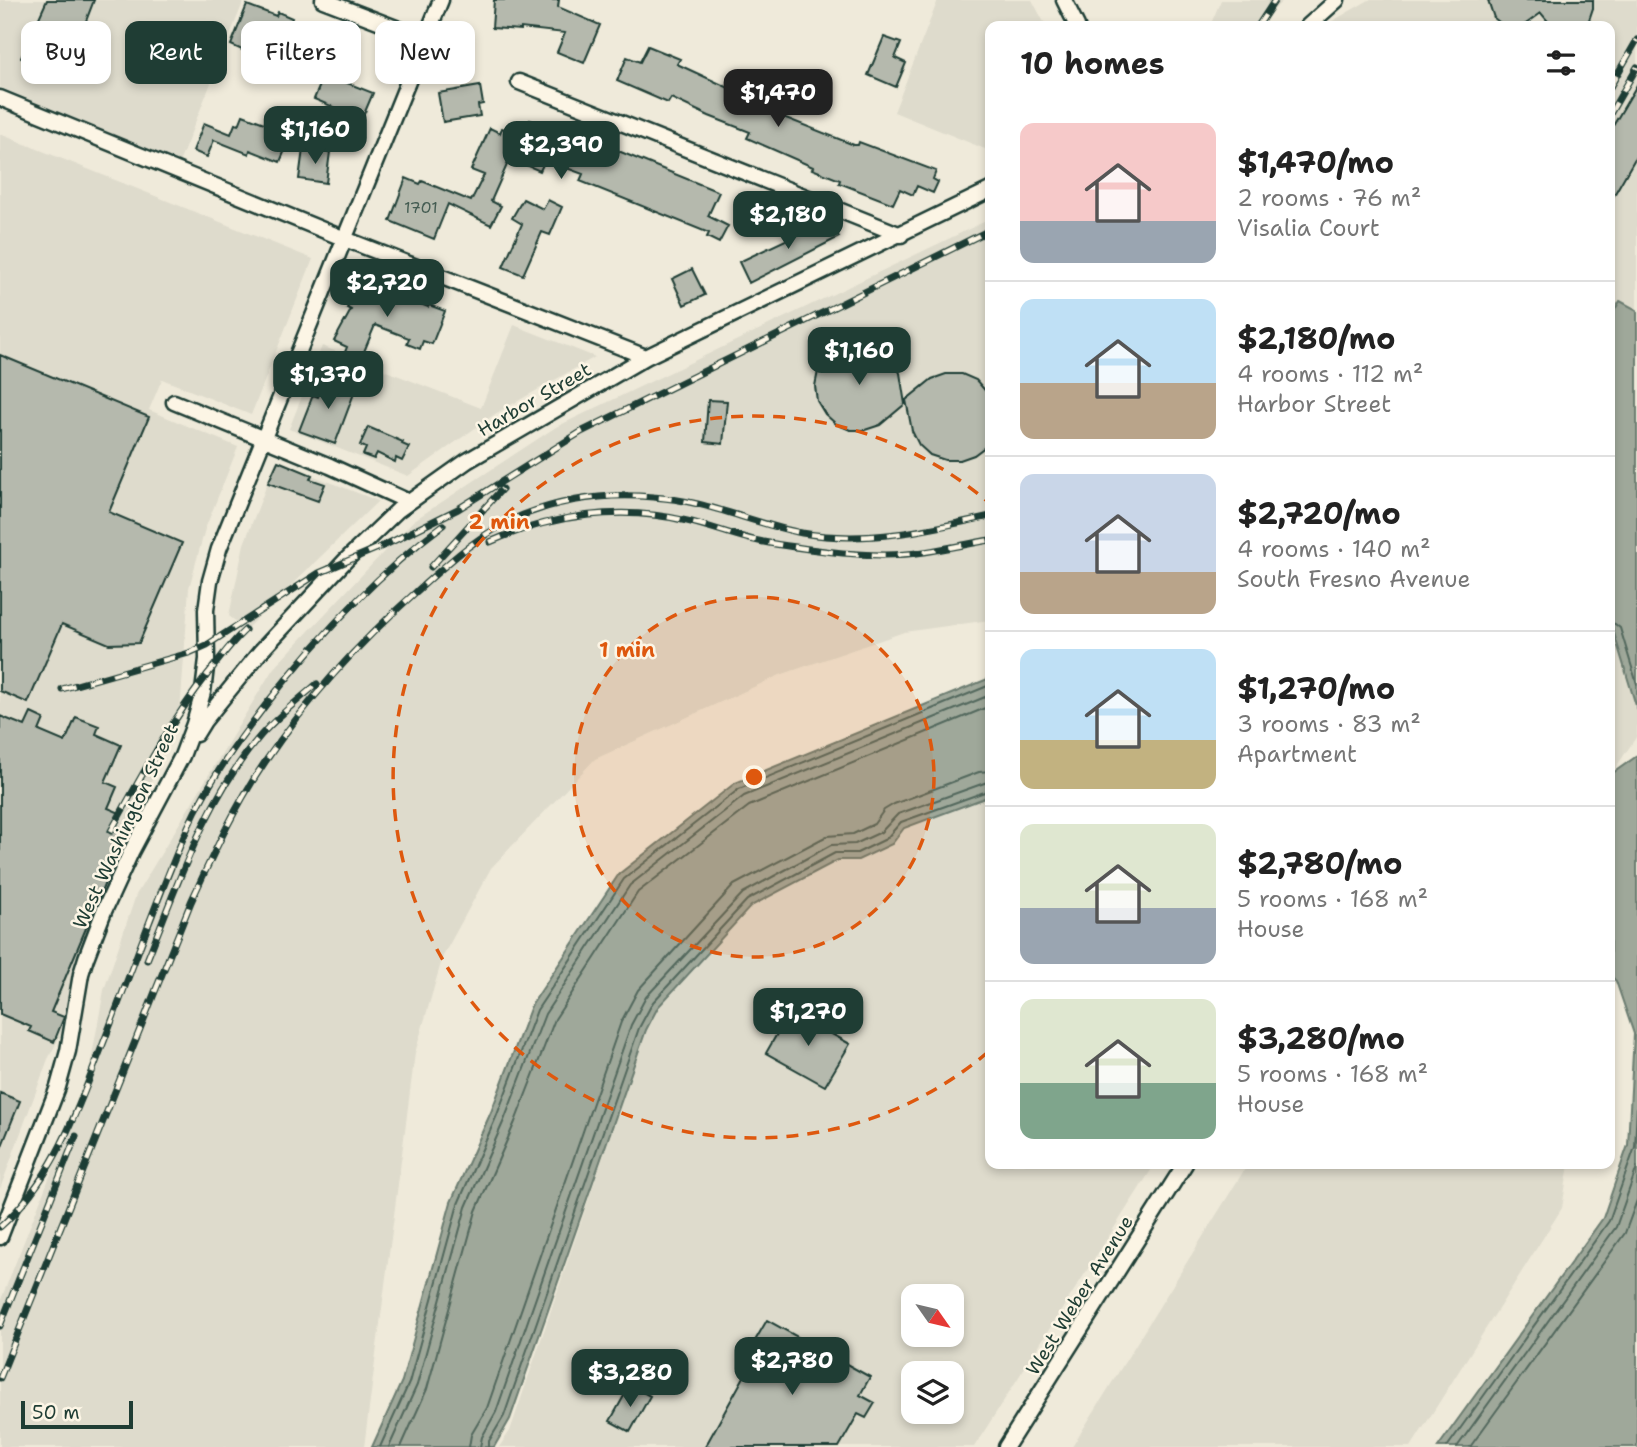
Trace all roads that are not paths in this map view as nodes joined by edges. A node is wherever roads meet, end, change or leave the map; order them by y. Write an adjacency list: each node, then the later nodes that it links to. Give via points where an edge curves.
1 (323, 0): 5 (street)
2 (441, 0): 6 (street, West Washington Street)
3 (1064, 0): 7 (street)
4 (1337, 0): 8 (street)
5 (378, 21)
6 (432, 21)
7 (1074, 21)
8 (1314, 21)
9 (519, 82): 13 (street)
10 (407, 84): 14 (street, West Washington Street)
11 (0, 98): 14 (street)
12 (985, 193): 13 (street, Harbor Street)
13 (901, 235): 15 (street, Harbor Street)
14 (345, 239): 15 (street); 17 (street, West Washington Street)
15 (646, 357): 18 (street, Harbor Street, via 467,461)
16 (174, 402): 17 (street)
17 (264, 439): 18 (street); 19 (street, West Washington Street, via 210,581 203,692)
18 (409, 502): 19 (street, Harbor Street, via 284,625 204,721)
19 (182, 756): 21 (street, West Washington Street, via 131,852 90,946 58,1087)
20 (1182, 1169): 22 (street, West Weber Avenue)
21 (0, 1237)
22 (1006, 1447)

